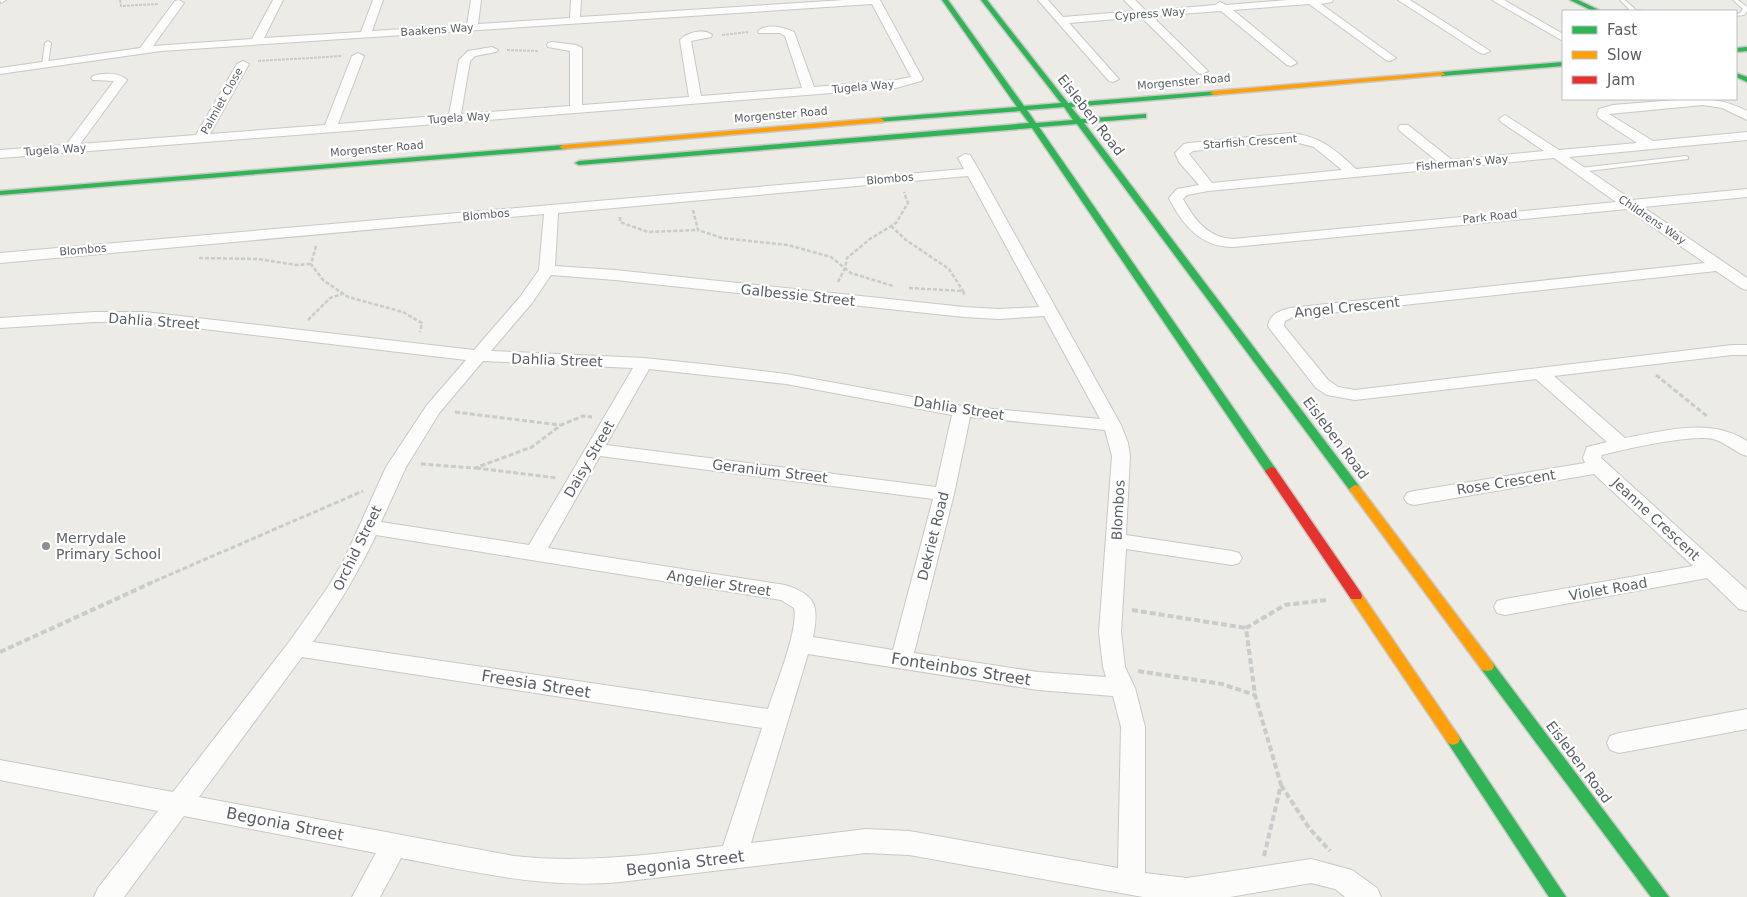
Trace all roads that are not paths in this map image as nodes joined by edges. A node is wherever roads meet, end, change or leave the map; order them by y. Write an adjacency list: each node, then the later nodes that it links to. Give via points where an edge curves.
1 (278, 0): 35 (street)
2 (378, 0): 31 (street)
3 (476, 0): 29 (street)
4 (576, 0): 27 (street)
5 (875, 0): 20 (street, Baakens Way); 50 (street)
6 (945, 0): 54 (main road)
7 (984, 0): 53 (main road, Eisleben Road)
8 (1043, 0): 28 (street)
9 (1129, 0): 25 (street)
10 (1214, 0): 21 (street)
11 (1328, 0): 17 (street, Cypress Way)
12 (1403, 0): 39 (street)
13 (1497, 0): 33 (street)
14 (1574, 0): 22 (main road)
15 (1622, 0): 23 (lane)
16 (1736, 0): 26 (lane, via 1746,9)
17 (1310, 1): 21 (street, Cypress Way); 41 (street)
18 (676, 2): 24 (street)
19 (179, 3): 37 (street)
20 (777, 4): 24 (street, Baakens Way)
21 (1225, 9): 25 (street, Cypress Way); 42 (street)
22 (1596, 10)
23 (1635, 10)
24 (679, 14): 27 (street, Baakens Way)
25 (1144, 14): 28 (street, Cypress Way); 47 (street)
26 (1737, 15)
27 (575, 20): 29 (street, Baakens Way)
28 (1061, 20): 49 (street)
29 (472, 28): 31 (street, Baakens Way)
30 (763, 31): 51 (street, via 782,30 790,34)
31 (366, 34): 35 (street, Baakens Way)
32 (707, 35): 52 (street, via 691,36 685,40)
33 (1562, 37)
34 (48, 42): 43 (lane)
35 (256, 42): 37 (street, Baakens Way)
36 (552, 45): 55 (street, via 576,48)
37 (144, 50): 43 (street, Baakens Way)
38 (492, 50): 59 (street, via 472,53 465,60)
39 (1484, 50)
40 (358, 56): 62 (street)
41 (1390, 58)
42 (1291, 63)
43 (45, 64): 46 (street, Baakens Way)
44 (243, 64): 65 (street, Palmiet Close)
45 (1562, 64): 53 (main road, Morgenster Road)
46 (0, 70)
47 (1202, 71)
48 (97, 78): 67 (street, via 121,80)
49 (1113, 79)
50 (917, 80): 51 (street, Tugela Way)
51 (809, 91): 52 (street, Tugela Way)
52 (696, 100): 55 (street, Tugela Way)
53 (1065, 104): 54 (main road, Morgenster Road); 60 (main road, Eisleben Road)
54 (1022, 108): 61 (main road); 77 (main road, Morgenster Road)
55 (576, 109): 59 (street, Tugela Way)
56 (1158, 115): 60 (main road)
57 (1747, 116): 66 (street, via 1725,105 1703,101 1603,112 1607,118)
58 (1505, 118): 69 (street, Childrens Way)
59 (454, 119): 62 (street, Tugela Way)
60 (1080, 122): 61 (main road); 122 (main road, Eisleben Road)
61 (1035, 126): 71 (main road); 121 (main road)
62 (330, 128): 65 (street, Tugela Way)
63 (1404, 128): 72 (street)
64 (1747, 136): 66 (street, Fisherman's Way)
65 (201, 138): 67 (street, Tugela Way)
66 (1650, 145): 69 (street, Fisherman's Way)
67 (70, 148): 68 (street, Tugela Way)
68 (0, 154)
69 (1557, 154): 72 (street, Fisherman's Way); 73 (street, Childrens Way)
70 (1686, 158): 73 (lane)
71 (568, 164)
72 (1449, 164): 74 (street, Fisherman's Way)
73 (1580, 170): 79 (street, Childrens Way)
74 (1352, 173): 75 (street, Fisherman's Way); 75 (street, Starfish Crescent, via 1322,145 1305,138 1189,146 1182,152 1184,159)
75 (1208, 187): 78 (street, Fisherman's Way)
76 (1747, 192): 79 (street, Park Road)
77 (0, 193)
78 (1178, 194): 79 (street, Park Road, via 1178,202 1203,234 1217,241 1233,243)
79 (1628, 204): 82 (street, Childrens Way)
80 (551, 210): 81 (street, Blombos); 83 (street); 85 (street, Blombos, via 900,178 969,165)
81 (0, 258)
82 (1719, 266): 84 (street, Childrens Way); 90 (street, Angel Crescent, via 1290,313 1280,316 1276,322 1278,330 1322,384 1348,395)
83 (547, 270): 85 (street, Galbessie Street, via 974,313); 88 (street, Orchid Street)
84 (1747, 285)
85 (1048, 311): 92 (street, Blombos)
86 (0, 323): 88 (street, Dahlia Street, via 145,317)
87 (1747, 350): 90 (street, Angel Crescent)
88 (479, 356): 89 (street, Dahlia Street); 99 (street, Orchid Street, via 433,409 396,467)
89 (644, 364): 91 (street, Dahlia Street, via 786,379); 94 (street, Daisy Street)
90 (1540, 373): 93 (street)
91 (962, 411): 92 (street, Dahlia Street); 97 (street, Dekriet Road)
92 (1112, 425): 100 (street, Blombos, via 1121,456)
93 (1621, 444): 95 (street, Jeanne Crescent, via 1707,432 1727,436); 96 (street, Jeanne Crescent, via 1594,451 1593,460)
94 (595, 449): 97 (street, Geranium Street); 101 (street, Daisy Street)
95 (1747, 450)
96 (1599, 467): 98 (street, Rose Crescent); 103 (street, Jeanne Crescent)
97 (944, 494): 108 (street, Dekriet Road)
98 (1414, 498)
99 (370, 527): 101 (street, Angelier Street); 107 (street, Orchid Street, via 336,592)
100 (1116, 540): 102 (street); 109 (street, Blombos, via 1110,632)
101 (534, 554): 106 (street, Angelier Street, via 785,593 800,599 805,605)
102 (1232, 558)
103 (1711, 570): 104 (street, Jeanne Crescent); 105 (street, Violet Road)
104 (1747, 603)
105 (1505, 607)
106 (800, 644): 108 (street, Fonteinbos Street); 111 (street, Angelier Street)
107 (297, 648): 111 (street, Freesia Street); 114 (street, Orchid Street)
108 (901, 660): 109 (street, Fonteinbos Street, via 1038,681)
109 (1118, 677): 117 (street, Blombos, via 1130,707 1133,727)
110 (1747, 719): 112 (street)
111 (775, 720): 116 (street, Angelier Street)
112 (1619, 744)
113 (0, 770): 114 (street, Begonia Street)
114 (178, 803): 115 (street, Begonia Street); 118 (street, Orchid Street)
115 (394, 846): 116 (street, Begonia Street, via 553,873 602,872); 119 (street)
116 (733, 857): 117 (street, Begonia Street, via 841,844 909,842)
117 (1131, 882): 120 (street, Begonia Street, via 1187,890 1311,871 1342,879)
118 (108, 897)
119 (366, 897)
120 (1367, 897)
121 (1558, 897)
122 (1661, 897)

